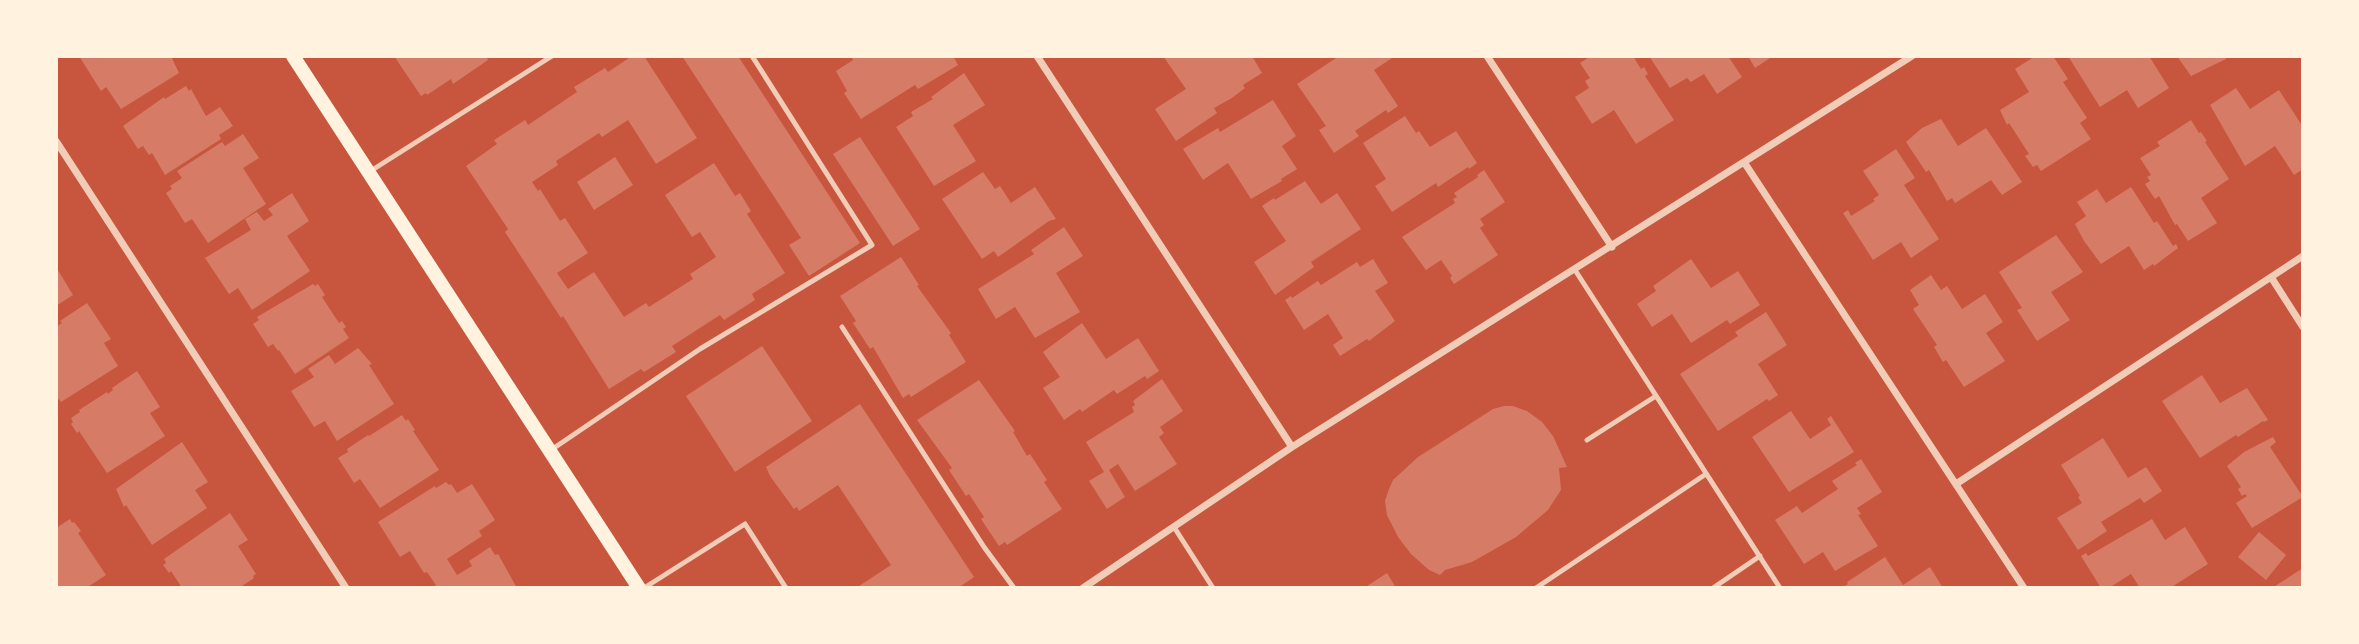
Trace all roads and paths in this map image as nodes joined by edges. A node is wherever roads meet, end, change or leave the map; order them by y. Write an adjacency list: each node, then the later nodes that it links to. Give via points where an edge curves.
1 (293, 56): 9 (main road)
2 (552, 56): 9 (lane)
3 (752, 56): 19 (lane, via 872,245 700,349)
4 (1037, 56): 18 (street)
5 (1487, 56): 10 (street)
6 (1912, 56): 8 (street)
7 (56, 141): 24 (street)
8 (1744, 162): 10 (street); 21 (street)
9 (369, 172): 19 (main road)
10 (1612, 247): 12 (street)
11 (2303, 256): 13 (street)
12 (1575, 270): 16 (lane); 18 (street)
13 (2270, 277): 15 (street); 21 (street)
14 (842, 327): 27 (lane)
15 (2303, 327)
16 (1656, 396): 17 (lane); 20 (lane)
17 (1587, 440)
18 (1292, 447): 22 (street)
19 (550, 451): 25 (main road)
20 (1706, 474): 23 (lane); 30 (lane)
21 (1956, 484): 33 (street)
22 (1174, 527): 28 (street); 29 (lane)
23 (1760, 556): 31 (lane); 32 (lane)
24 (346, 588)
25 (642, 588): 26 (lane, via 745,524)
26 (786, 588)
27 (1014, 588)
28 (1083, 588)
29 (1213, 588)
30 (1536, 588)
31 (1713, 588)
32 (1780, 588)
33 (2024, 588)

